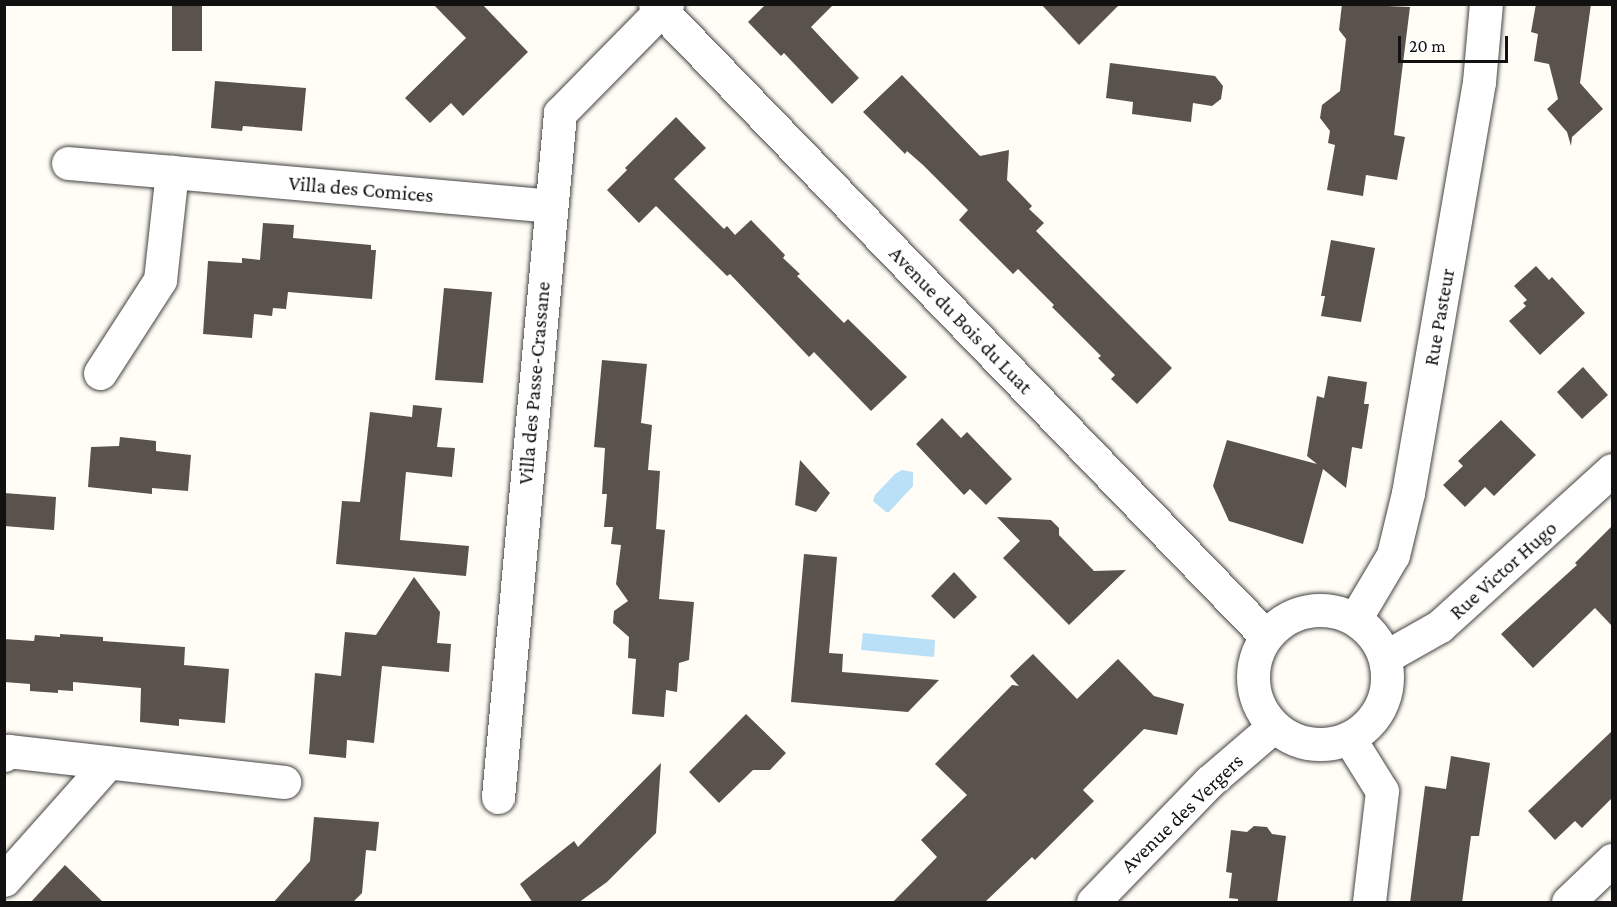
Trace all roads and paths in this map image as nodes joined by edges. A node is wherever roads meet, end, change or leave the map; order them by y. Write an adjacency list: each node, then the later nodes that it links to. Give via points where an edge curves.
1 (1486, 4): 8 (street, Rue Pasteur, via 1479,82 1408,493 1393,555)
2 (661, 7): 5 (street, Villa des Passe-Crassane, via 560,113); 9 (street, Avenue du Bois du Luat)
3 (68, 163): 4 (street, Villa des Comices)
4 (172, 172): 5 (street, Villa des Comices); 6 (street, via 159,280)
5 (550, 206): 16 (street, Villa des Passe-Crassane)
6 (100, 373)
7 (1612, 470): 10 (street, Rue Victor Hugo, via 1440,626)
8 (1355, 619): 9 (street, via 1317,609 1280,622); 10 (street, via 1378,642)
9 (1266, 636): 11 (street, via 1257,653 1253,683 1262,711)
10 (1385, 657): 12 (street, via 1385,695 1365,727)
11 (1274, 726): 12 (street, via 1291,738 1310,744 1330,744); 19 (street, Avenue des Vergers, via 1210,781)
12 (1349, 738): 20 (street, via 1382,791)
13 (4, 755): 14 (street, via 8,752)
14 (108, 762): 15 (street); 18 (street)
15 (284, 782)
16 (498, 797)
17 (1612, 860): 21 (street)
18 (4, 880)
19 (1093, 903)
20 (1369, 903)
21 (1568, 903)

